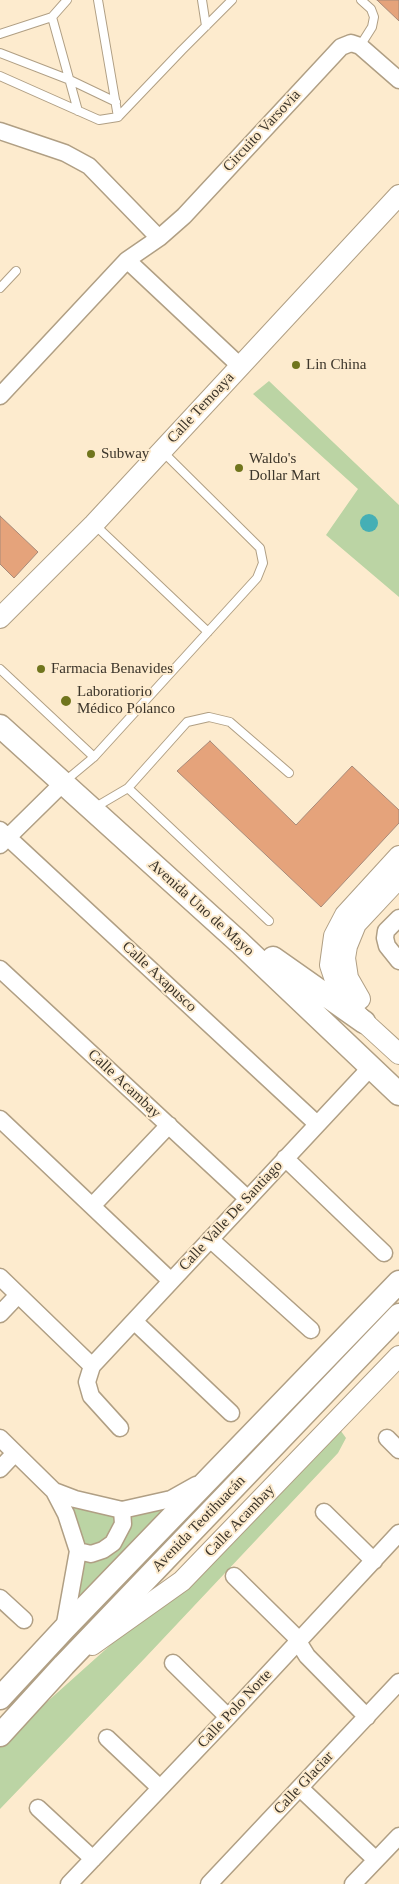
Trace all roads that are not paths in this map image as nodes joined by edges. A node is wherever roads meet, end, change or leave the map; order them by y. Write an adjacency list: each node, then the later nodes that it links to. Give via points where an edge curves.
1 (67, 0): 6 (lane)
2 (98, 0): 14 (lane)
3 (202, 0): 7 (lane)
4 (232, 0): 7 (lane)
5 (361, 0): 9 (lane, via 374,17 372,27)
6 (52, 17): 8 (lane); 12 (lane)
7 (206, 26): 16 (lane)
8 (0, 34)
9 (360, 46): 13 (street); 19 (street, Circuito Varsovia, via 351,43 341,47 184,216)
10 (0, 53): 12 (lane)
11 (0, 76): 15 (lane)
12 (70, 80): 14 (lane); 15 (lane)
13 (399, 80)
14 (116, 102): 16 (lane)
15 (78, 111): 16 (lane, via 98,120)
16 (118, 117)
17 (0, 131): 19 (street, via 65,153 89,166)
18 (399, 195): 23 (street, Calle Temoaya)
19 (158, 238): 20 (street, Circuito Varsovia)
20 (127, 260): 23 (street); 24 (street, Circuito Varsovia)
21 (16, 271): 22 (lane)
22 (0, 288)
23 (240, 366): 25 (street, Calle Temoaya)
24 (0, 396)
25 (162, 450): 26 (street, Calle Temoaya); 28 (lane, via 260,548 263,563 257,578)
26 (94, 524): 27 (street, Calle Temoaya); 28 (lane)
27 (0, 618)
28 (208, 632): 31 (lane)
29 (0, 669): 31 (lane)
30 (0, 726): 33 (main road, Avenida Uno de Mayo)
31 (94, 757): 33 (lane)
32 (288, 772): 34 (lane, via 230,722 208,717 187,722)
33 (63, 783): 35 (main road, Avenida Uno de Mayo); 36 (street)
34 (128, 788): 35 (lane); 40 (lane)
35 (92, 810): 41 (main road, Avenida Uno de Mayo)
36 (2, 837): 50 (street, Calle Axapusco)
37 (399, 856): 44 (street, via 345,915 331,946 330,965 337,986 348,1005)
38 (399, 878): 45 (street, via 356,924 345,958 348,978 358,996)
39 (399, 918): 42 (street, via 386,931 385,938)
40 (269, 921)
41 (223, 928): 44 (main road, via 265,952); 47 (main road, Avenida Uno de Mayo)
42 (399, 961)
43 (0, 969): 51 (street, Calle Acambay)
44 (364, 1022): 45 (street)
45 (390, 1037): 46 (street)
46 (399, 1054)
47 (371, 1067): 48 (main road, Avenida Uno de Mayo); 50 (street, Calle Valle De Santiago)
48 (399, 1094)
49 (0, 1119): 54 (street)
50 (317, 1124): 52 (street, Calle Valle De Santiago)
51 (169, 1125): 53 (street, Calle Acambay); 54 (street)
52 (285, 1158): 53 (street, Calle Valle De Santiago); 56 (street)
53 (248, 1199): 55 (street, Calle Valle De Santiago)
54 (93, 1206): 58 (street)
55 (210, 1239): 58 (street, Calle Valle De Santiago); 64 (street)
56 (384, 1253)
57 (0, 1277): 60 (street)
58 (171, 1281): 63 (street, Calle Valle De Santiago)
59 (398, 1284): 74 (main road, Avenida Teotihuacán)
60 (18, 1295): 61 (street); 66 (street)
61 (0, 1314)
62 (399, 1315): 87 (main road, Avenida Teotihuacán)
63 (134, 1321): 66 (street, Calle Valle De Santiago); 67 (street)
64 (311, 1330)
65 (399, 1356): 87 (street, Calle Acambay, via 182,1581)
66 (92, 1366): 68 (street, via 87,1382 91,1396)
67 (230, 1413)
68 (120, 1428)
69 (0, 1438): 72 (street)
70 (386, 1438): 71 (street)
71 (399, 1450)
72 (15, 1453): 73 (street); 75 (street)
73 (0, 1469)
74 (213, 1476): 76 (street, via 171,1499); 84 (main road, Avenida Teotihuacán)
75 (54, 1491): 76 (street); 79 (street, via 66,1514)
76 (122, 1510): 79 (street, via 123,1524 112,1543 91,1554)
77 (324, 1512): 80 (street)
78 (399, 1533): 80 (street, Calle Polo Norte)
79 (78, 1551): 84 (street)
80 (374, 1561): 85 (street, Calle Polo Norte)
81 (234, 1576): 85 (street)
82 (0, 1598): 83 (street)
83 (24, 1620)
84 (64, 1629): 89 (main road, Avenida Teotihuacán)
85 (298, 1642): 90 (street, Calle Polo Norte); 91 (street, via 307,1656)
86 (173, 1663): 90 (street)
87 (64, 1665): 92 (main road, Avenida Teotihuacán)
88 (399, 1682): 91 (street, Calle Glaciar)
89 (0, 1698)
90 (228, 1716): 94 (street, Calle Polo Norte)
91 (367, 1717): 95 (street, Calle Glaciar)
92 (0, 1735)
93 (107, 1738): 94 (street)
94 (160, 1788): 98 (street, Calle Polo Norte)
95 (300, 1788): 99 (street); 101 (street, Calle Glaciar)
96 (38, 1808): 98 (street)
97 (399, 1836): 99 (street)
98 (93, 1859): 100 (street, Calle Polo Norte)
99 (376, 1860): 102 (street)
100 (69, 1884)
101 (209, 1884)
102 (353, 1884)

